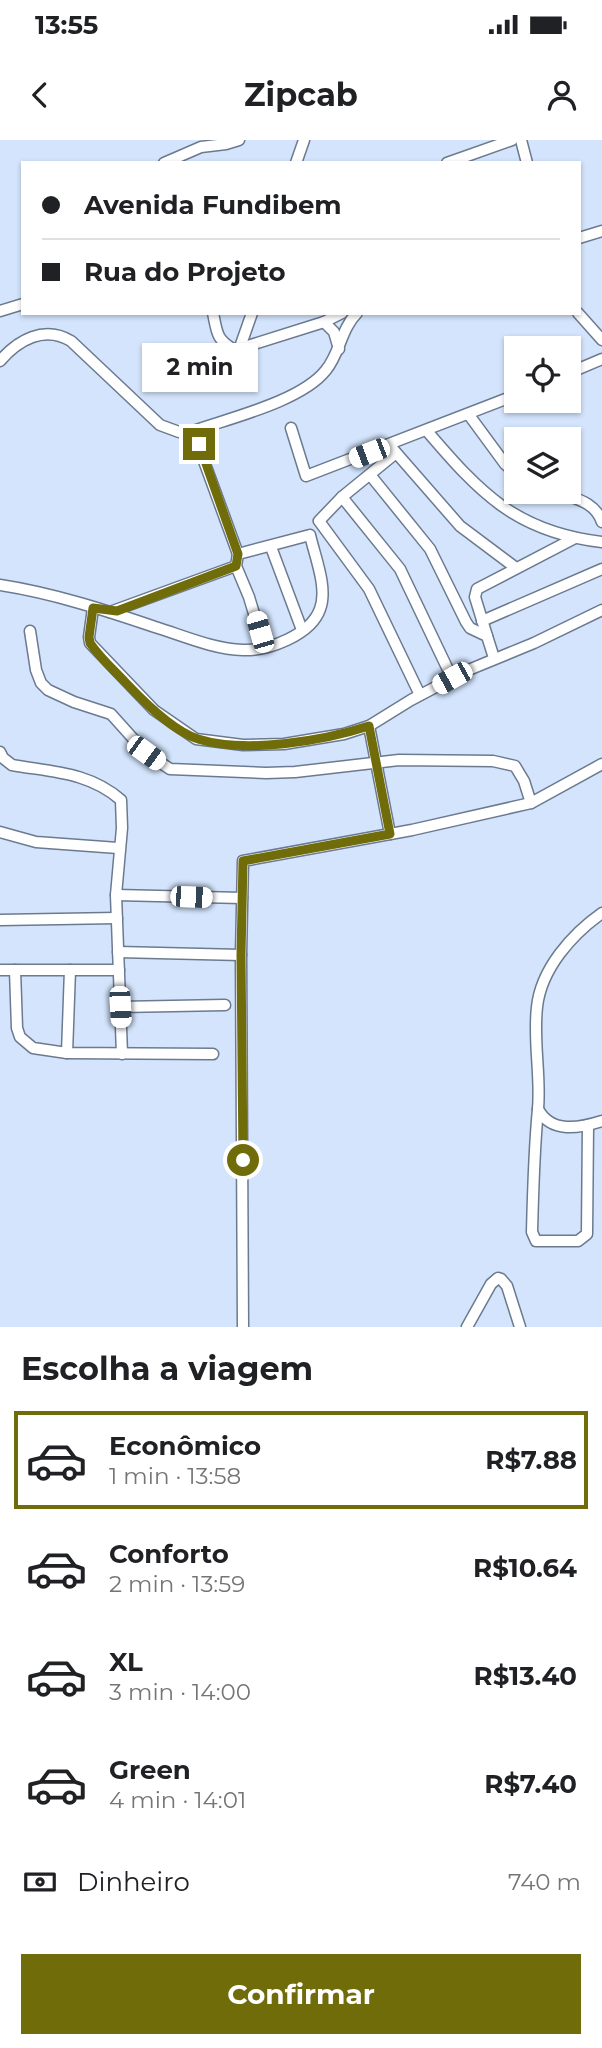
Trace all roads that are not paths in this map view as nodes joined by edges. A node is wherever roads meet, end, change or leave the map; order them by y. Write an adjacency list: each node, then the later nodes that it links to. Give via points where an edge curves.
1 (239, 140): 5 (street, via 201,147)
2 (304, 140): 6 (street)
3 (512, 140): 7 (street)
4 (521, 140): 8 (street)
5 (169, 161)
6 (297, 161)
7 (453, 161)
8 (526, 161)
9 (602, 231): 10 (street)
10 (581, 237)
11 (21, 305): 12 (street)
12 (0, 311)
13 (213, 315): 20 (street, via 223,344)
14 (251, 315): 20 (street)
15 (338, 315): 18 (street)
16 (355, 315): 21 (street)
17 (580, 315): 19 (street)
18 (324, 322): 20 (street); 21 (street, via 334,332)
19 (602, 340)
20 (237, 350)
21 (339, 350): 28 (street, via 321,377 304,390)
22 (602, 359): 24 (street)
23 (0, 361): 28 (street, via 17,343 50,333 62,336 160,425)
24 (581, 368)
25 (504, 401): 26 (street)
26 (470, 415): 29 (street); 31 (street)
27 (291, 428): 30 (street, via 306,476)
28 (193, 431): 39 (street)
29 (427, 431): 30 (street); 36 (street, via 489,498)
30 (393, 449): 32 (street); 41 (street, via 460,526)
31 (504, 463)
32 (371, 476): 33 (street); 50 (street, via 430,549 470,628)
33 (342, 497): 53 (street, via 400,569); 54 (street, via 319,522 369,589)
34 (581, 501): 35 (street, via 599,512)
35 (602, 522)
36 (573, 539): 37 (street); 41 (street)
37 (602, 542)
38 (271, 547): 39 (street); 48 (street); 48 (street, via 310,535 322,601 315,618)
39 (238, 554): 40 (street)
40 (236, 566): 46 (street); 51 (street)
41 (516, 568): 47 (street, via 475,591)
42 (602, 569): 47 (street)
43 (0, 585): 44 (street)
44 (93, 608): 46 (street); 55 (street, via 89,637 94,649 153,710 196,738 243,745 284,744)
45 (602, 610): 52 (street)
46 (110, 612): 51 (street, via 209,645 246,650)
47 (482, 621): 50 (street)
48 (302, 630): 51 (street)
49 (30, 631): 57 (street, via 41,683 74,702 111,714 163,766 266,774)
50 (487, 636): 52 (street)
51 (264, 647)
52 (494, 658): 53 (street)
53 (452, 678): 54 (street)
54 (421, 695): 55 (street)
55 (369, 726): 57 (street)
56 (0, 752): 62 (street, via 12,765 74,774 110,790 121,800)
57 (377, 762): 59 (street, via 504,763 515,766); 61 (street)
58 (602, 764): 59 (street)
59 (531, 803): 61 (street)
60 (0, 832): 62 (street, via 36,842)
61 (390, 834): 64 (street, via 243,861)
62 (118, 848): 63 (street)
63 (116, 895): 64 (street); 66 (street)
64 (242, 898): 69 (street)
65 (602, 913): 79 (street, via 560,954 541,988)
66 (117, 918): 67 (street); 68 (street)
67 (0, 920)
68 (118, 952): 69 (street); 73 (street)
69 (241, 955): 82 (street)
70 (0, 970): 71 (street)
71 (15, 970): 72 (street); 76 (street, via 20,1037 33,1048)
72 (70, 970): 73 (street); 76 (street)
73 (119, 970): 75 (street)
74 (225, 1005): 75 (street)
75 (120, 1007): 77 (street)
76 (67, 1053): 77 (street)
77 (122, 1054): 78 (street)
78 (213, 1054)
79 (538, 1108): 81 (street, via 558,1126); 81 (street, via 532,1232 539,1243 578,1241 587,1234)
80 (602, 1121): 81 (street)
81 (588, 1125)
82 (243, 1327)
83 (467, 1327): 84 (street, via 494,1280 501,1279)
84 (520, 1327)

